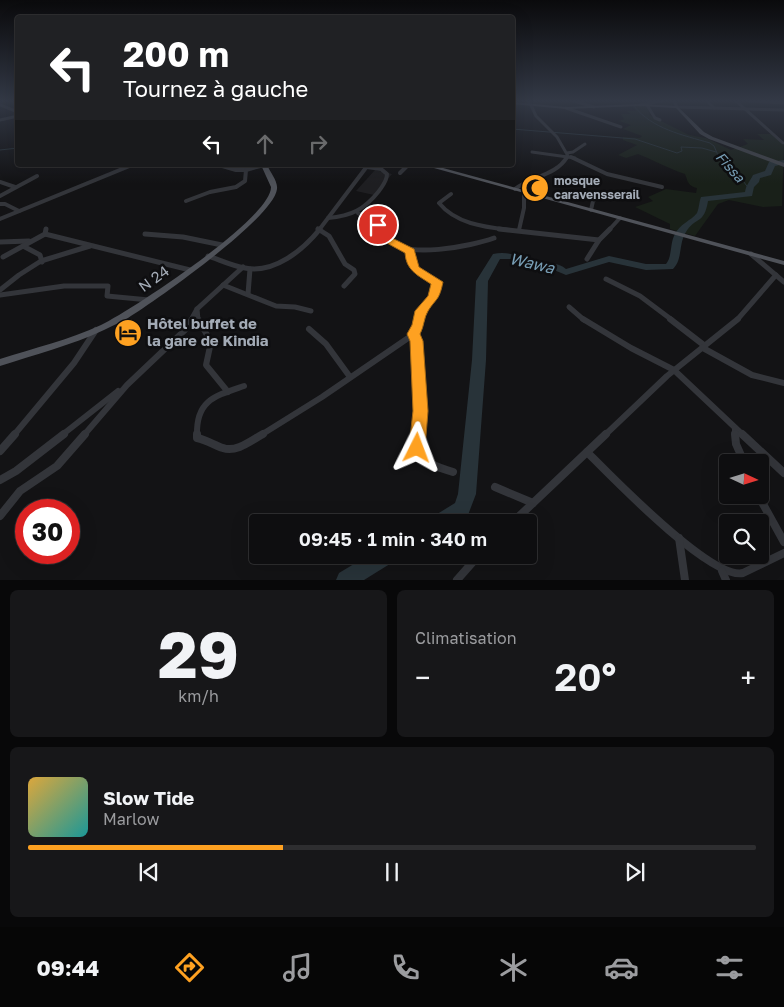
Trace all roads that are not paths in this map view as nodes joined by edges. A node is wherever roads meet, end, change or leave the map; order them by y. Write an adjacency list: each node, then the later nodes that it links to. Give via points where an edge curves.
1 (548, 128): 7 (street)
2 (698, 128): 8 (street, via 711,138)
3 (766, 128): 4 (street)
4 (783, 143)
5 (585, 144): 7 (street)
6 (532, 152): 7 (street)
7 (567, 154): 22 (street, via 607,174); 23 (street, via 566,161 554,170 521,184)
8 (784, 165)
9 (127, 167): 30 (street)
10 (226, 167): 17 (street)
11 (257, 167): 17 (street)
12 (265, 167): 43 (main road, N 24, via 274,190 271,198 255,218)
13 (366, 167): 33 (street)
14 (371, 167): 32 (street, via 387,174 387,180 364,210)
15 (406, 167): 18 (street)
16 (433, 167): 23 (main road)
17 (246, 170): 28 (street, via 244,181 237,187 207,192)
18 (400, 173)
19 (37, 176): 21 (street)
20 (0, 182): 21 (street)
21 (15, 187): 27 (street)
22 (662, 187)
23 (515, 190): 24 (main road)
24 (524, 192): 31 (main road); 37 (street)
25 (605, 192): 31 (street, via 593,202)
26 (451, 194): 37 (street, via 439,203 446,212 476,226)
27 (0, 196)
28 (186, 201)
29 (0, 204): 30 (street)
30 (19, 210): 35 (street)
31 (591, 210): 34 (main road)
32 (358, 213): 33 (street, via 344,218); 46 (street, via 383,229 388,240)
33 (328, 218): 36 (street)
34 (620, 218): 40 (street); 47 (main road)
35 (0, 219)
36 (318, 229): 53 (street, via 282,263 269,268); 59 (street, via 330,236 345,264 354,270)
37 (519, 230): 40 (street)
38 (145, 234): 43 (street)
39 (494, 238): 46 (street, via 460,247)
40 (599, 240): 50 (street)
41 (32, 241): 42 (street); 44 (street); 45 (street, via 46,232)
42 (0, 242)
43 (222, 245): 48 (main road, N 24)
44 (23, 246): 49 (street); 51 (street, via 40,255)
45 (91, 246): 51 (street, via 55,255); 54 (street)
46 (410, 251): 69 (street, via 415,269 437,282 434,297 421,311)
47 (751, 254): 52 (main road); 55 (street)
48 (208, 256): 53 (street); 54 (main road, N 24)
49 (3, 257)
50 (587, 258)
51 (42, 262): 60 (street)
52 (783, 262)
53 (246, 268): 58 (street); 61 (street)
54 (190, 270): 63 (main road, N 24)
55 (776, 275): 57 (street); 70 (street, via 735,323)
56 (606, 279): 70 (street, via 640,296)
57 (784, 282)
58 (223, 285): 61 (street); 65 (street)
59 (344, 286)
60 (0, 290)
61 (248, 294): 66 (street, via 276,306)
62 (0, 295): 63 (street, via 64,286 108,286 107,296)
63 (149, 300): 68 (main road, N 24)
64 (569, 307): 72 (street, via 584,320)
65 (197, 309): 75 (street, via 186,328); 77 (street, via 198,321 212,342 206,365)
66 (311, 312)
67 (309, 329): 73 (street, via 326,344)
68 (96, 330): 71 (main road, N 24); 79 (street, via 74,363)
69 (414, 334): 73 (street); 82 (street, via 421,411 417,448 422,458)
70 (704, 347): 72 (street); 74 (street, via 725,363 746,373)
71 (0, 363)
72 (674, 370): 78 (street); 80 (street)
73 (350, 377): 77 (street, via 243,446 225,449 197,438 198,412)
74 (784, 383)
75 (126, 385): 84 (street); 89 (street, via 57,466 30,482)
76 (244, 386): 77 (street)
77 (228, 392)
78 (735, 427): 81 (street); 83 (street)
79 (0, 451)
80 (587, 452): 86 (street); 90 (street)
81 (740, 454)
82 (453, 472)
83 (784, 473)
84 (0, 480)
85 (495, 487): 86 (street)
86 (533, 503): 88 (street)
87 (763, 504): 91 (street)
88 (521, 514)
89 (0, 516)
90 (679, 537): 94 (street); 96 (street)
91 (784, 542)
92 (784, 553): 94 (street, via 739,574)
93 (471, 564): 95 (street)
94 (722, 571): 97 (street)
95 (457, 580)
96 (685, 580)
97 (726, 580)

